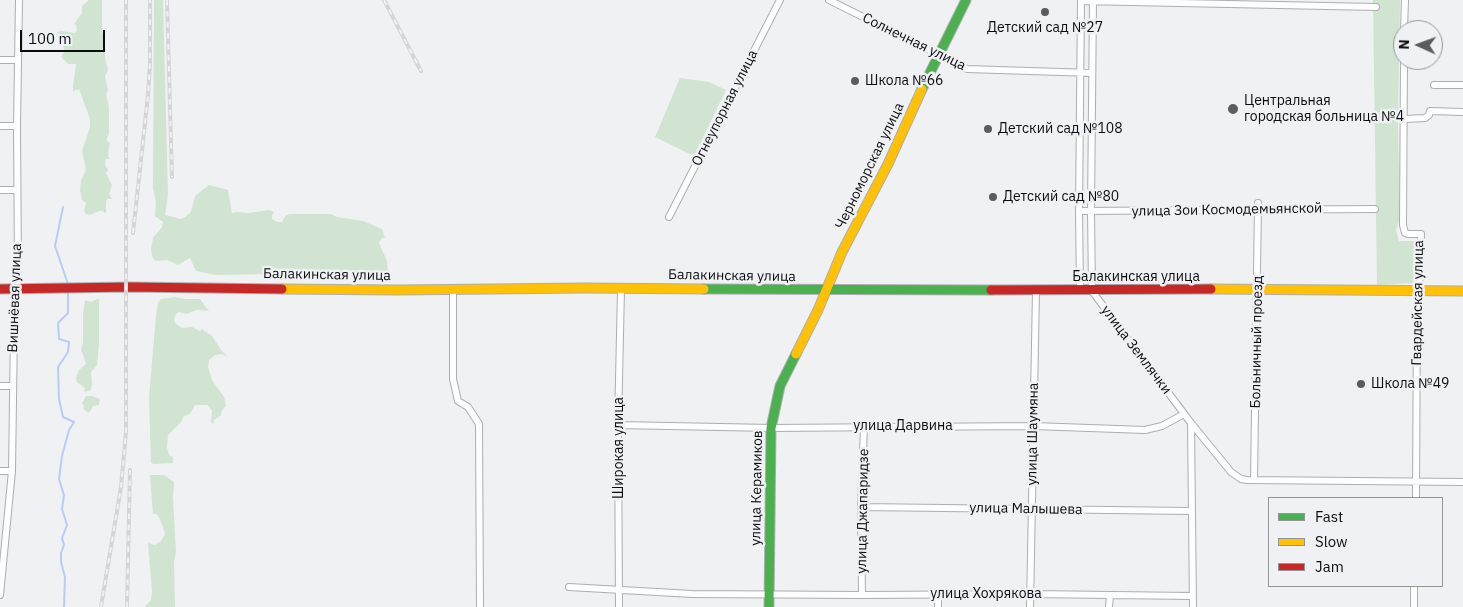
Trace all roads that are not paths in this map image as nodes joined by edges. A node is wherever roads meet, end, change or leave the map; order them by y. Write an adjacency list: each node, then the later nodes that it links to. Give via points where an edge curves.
1 (19, 0): 12 (street, Вишнёвая улица)
2 (780, 0): 28 (street, Огнеупорная улица)
3 (829, 0): 10 (street, Солнечная улица)
4 (966, 0): 10 (main road, Черноморская улица)
5 (1081, 0): 6 (street); 14 (street)
6 (1092, 0): 8 (street); 15 (street, улица Землячки)
7 (1405, 0): 9 (street)
8 (1376, 7)
9 (1404, 20)
10 (938, 55): 14 (street, Солнечная улица, via 968,69); 34 (main road, Черноморская улица)
11 (0, 60): 12 (street)
12 (18, 60): 21 (street, Вишнёвая улица)
13 (1404, 70): 19 (street, Гвардейская улица)
14 (1081, 73): 15 (street, Солнечная улица); 27 (street)
15 (1092, 73): 26 (street, улица Землячки)
16 (1463, 85): 17 (street)
17 (1434, 86)
18 (1463, 112): 19 (street, via 1430,111 1425,118)
19 (1404, 119): 38 (street, Гвардейская улица, via 1403,225 1405,233 1421,234)
20 (0, 126): 21 (street)
21 (17, 126): 23 (street, Вишнёвая улица)
22 (0, 190): 23 (street)
23 (17, 190): 30 (street, Вишнёвая улица)
24 (1258, 206): 25 (street, улица Зои Космодемьянской); 26 (street, улица Зои Космодемьянской); 32 (street, Больничный проезд)
25 (1375, 209)
26 (1091, 211): 27 (street, улица Зои Космодемьянской); 37 (street, улица Землячки)
27 (1079, 212): 36 (street)
28 (669, 217)
29 (0, 288): 30 (main road, Балакинская улица)
30 (17, 288): 33 (main road, Балакинская улица); 41 (street, Вишнёвая улица)
31 (621, 289): 33 (main road, Балакинская улица); 34 (main road, Балакинская улица); 44 (street, Широкая улица)
32 (1258, 289): 37 (main road, Балакинская улица); 38 (main road, Балакинская улица); 50 (street, Больничный проезд)
33 (453, 290): 67 (street, via 453,379 458,402 468,407 479,424)
34 (826, 291): 35 (main road, Балакинская улица); 47 (main road, улица Керамиков, via 780,386)
35 (1036, 291): 36 (main road, Балакинская улица); 46 (street, улица Шаумяна)
36 (1080, 291): 37 (main road, Балакинская улица)
37 (1092, 291): 42 (street, улица Землячки)
38 (1419, 291): 39 (main road, Балакинская улица); 51 (street, Гвардейская улица)
39 (1463, 291)
40 (0, 386): 41 (street)
41 (13, 386): 49 (street, Вишнёвая улица)
42 (1184, 414): 43 (street, улица Землячки); 46 (street, улица Дарвина, via 1162,426 1145,430)
43 (1190, 423): 50 (street, via 1231,472 1241,479); 56 (street)
44 (618, 425): 47 (street, улица Дарвина); 59 (street, Широкая улица)
45 (864, 426): 46 (street, улица Дарвина); 47 (street, улица Дарвина); 54 (street, улица Джапаридзе)
46 (1033, 426): 55 (street, улица Шаумяна)
47 (770, 428): 63 (main road, улица Керамиков)
48 (0, 471): 49 (street)
49 (12, 471): 62 (street, Вишнёвая улица)
50 (1254, 480): 51 (street)
51 (1417, 482): 52 (street); 53 (street, Гвардейская улица)
52 (1463, 482)
53 (1416, 497)
54 (861, 507): 55 (street, улица Малышева); 65 (street, улица Джапаридзе)
55 (1031, 510): 56 (street, улица Малышева); 61 (street, улица Шаумяна)
56 (1191, 511): 66 (street)
57 (569, 587): 59 (street, улица Хохрякова)
58 (1414, 587): 74 (street)
59 (620, 590): 63 (street, улица Хохрякова); 68 (street, Широкая улица)
60 (938, 594): 61 (street, улица Хохрякова); 65 (street, улица Хохрякова); 70 (street)
61 (1031, 594): 64 (street, улица Хохрякова); 71 (street, улица Шаумяна)
62 (0, 595)
63 (769, 595): 65 (street, улица Хохрякова); 69 (main road, улица Керамиков)
64 (1110, 595): 66 (street, улица Хохрякова); 72 (street)
65 (862, 596)
66 (1192, 596): 73 (street)
67 (480, 607)
68 (619, 607)
69 (769, 607)
70 (938, 607)
71 (1030, 607)
72 (1109, 607)
73 (1192, 607)
74 (1414, 607)

